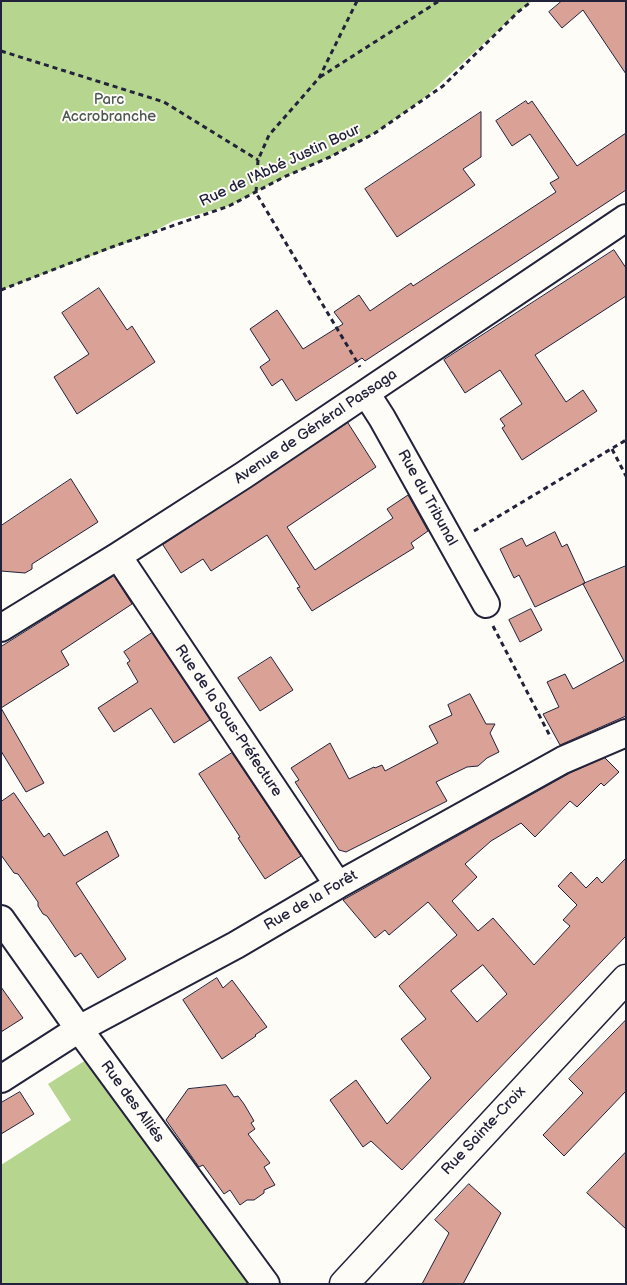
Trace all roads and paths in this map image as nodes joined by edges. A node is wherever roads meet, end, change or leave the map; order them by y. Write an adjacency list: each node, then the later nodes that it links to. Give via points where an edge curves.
1 (357, 1): 5 (path)
2 (440, 1): 5 (path)
3 (532, 1): 7 (path, Rue de l'Abbé Justin Bour, via 443,86 375,133)
4 (1, 51): 6 (path, via 164,102)
5 (319, 78): 6 (path, via 269,135)
6 (258, 160): 7 (path)
7 (256, 193): 9 (path, Rue de l'Abbé Justin Bour, via 229,206); 10 (path)
8 (626, 218): 10 (street, Avenue de Général Passaga)
9 (1, 290)
10 (370, 391): 14 (street, Rue du Tribunal); 15 (street, Avenue de Général Passaga)
11 (626, 440): 12 (path)
12 (612, 448): 13 (path); 14 (path)
13 (626, 476)
14 (453, 544): 16 (street, Rue du Tribunal)
15 (118, 556): 17 (street, Avenue de Général Passaga); 20 (street, Rue de la Sous-Préfecture)
16 (486, 604): 19 (path, via 493,627)
17 (1, 628)
18 (626, 734): 19 (street, Rue de la Forêt)
19 (563, 760): 20 (street, Rue de la Forêt)
20 (338, 885): 23 (street, Rue de la Forêt, via 236,945)
21 (1, 919): 23 (street, Rue des Alliés)
22 (626, 979): 26 (main road, Rue Sainte-Croix)
23 (79, 1029): 24 (street, Rue de la Forêt); 25 (street, Rue des Alliés)
24 (1, 1079)
25 (266, 1284)
26 (344, 1284)

